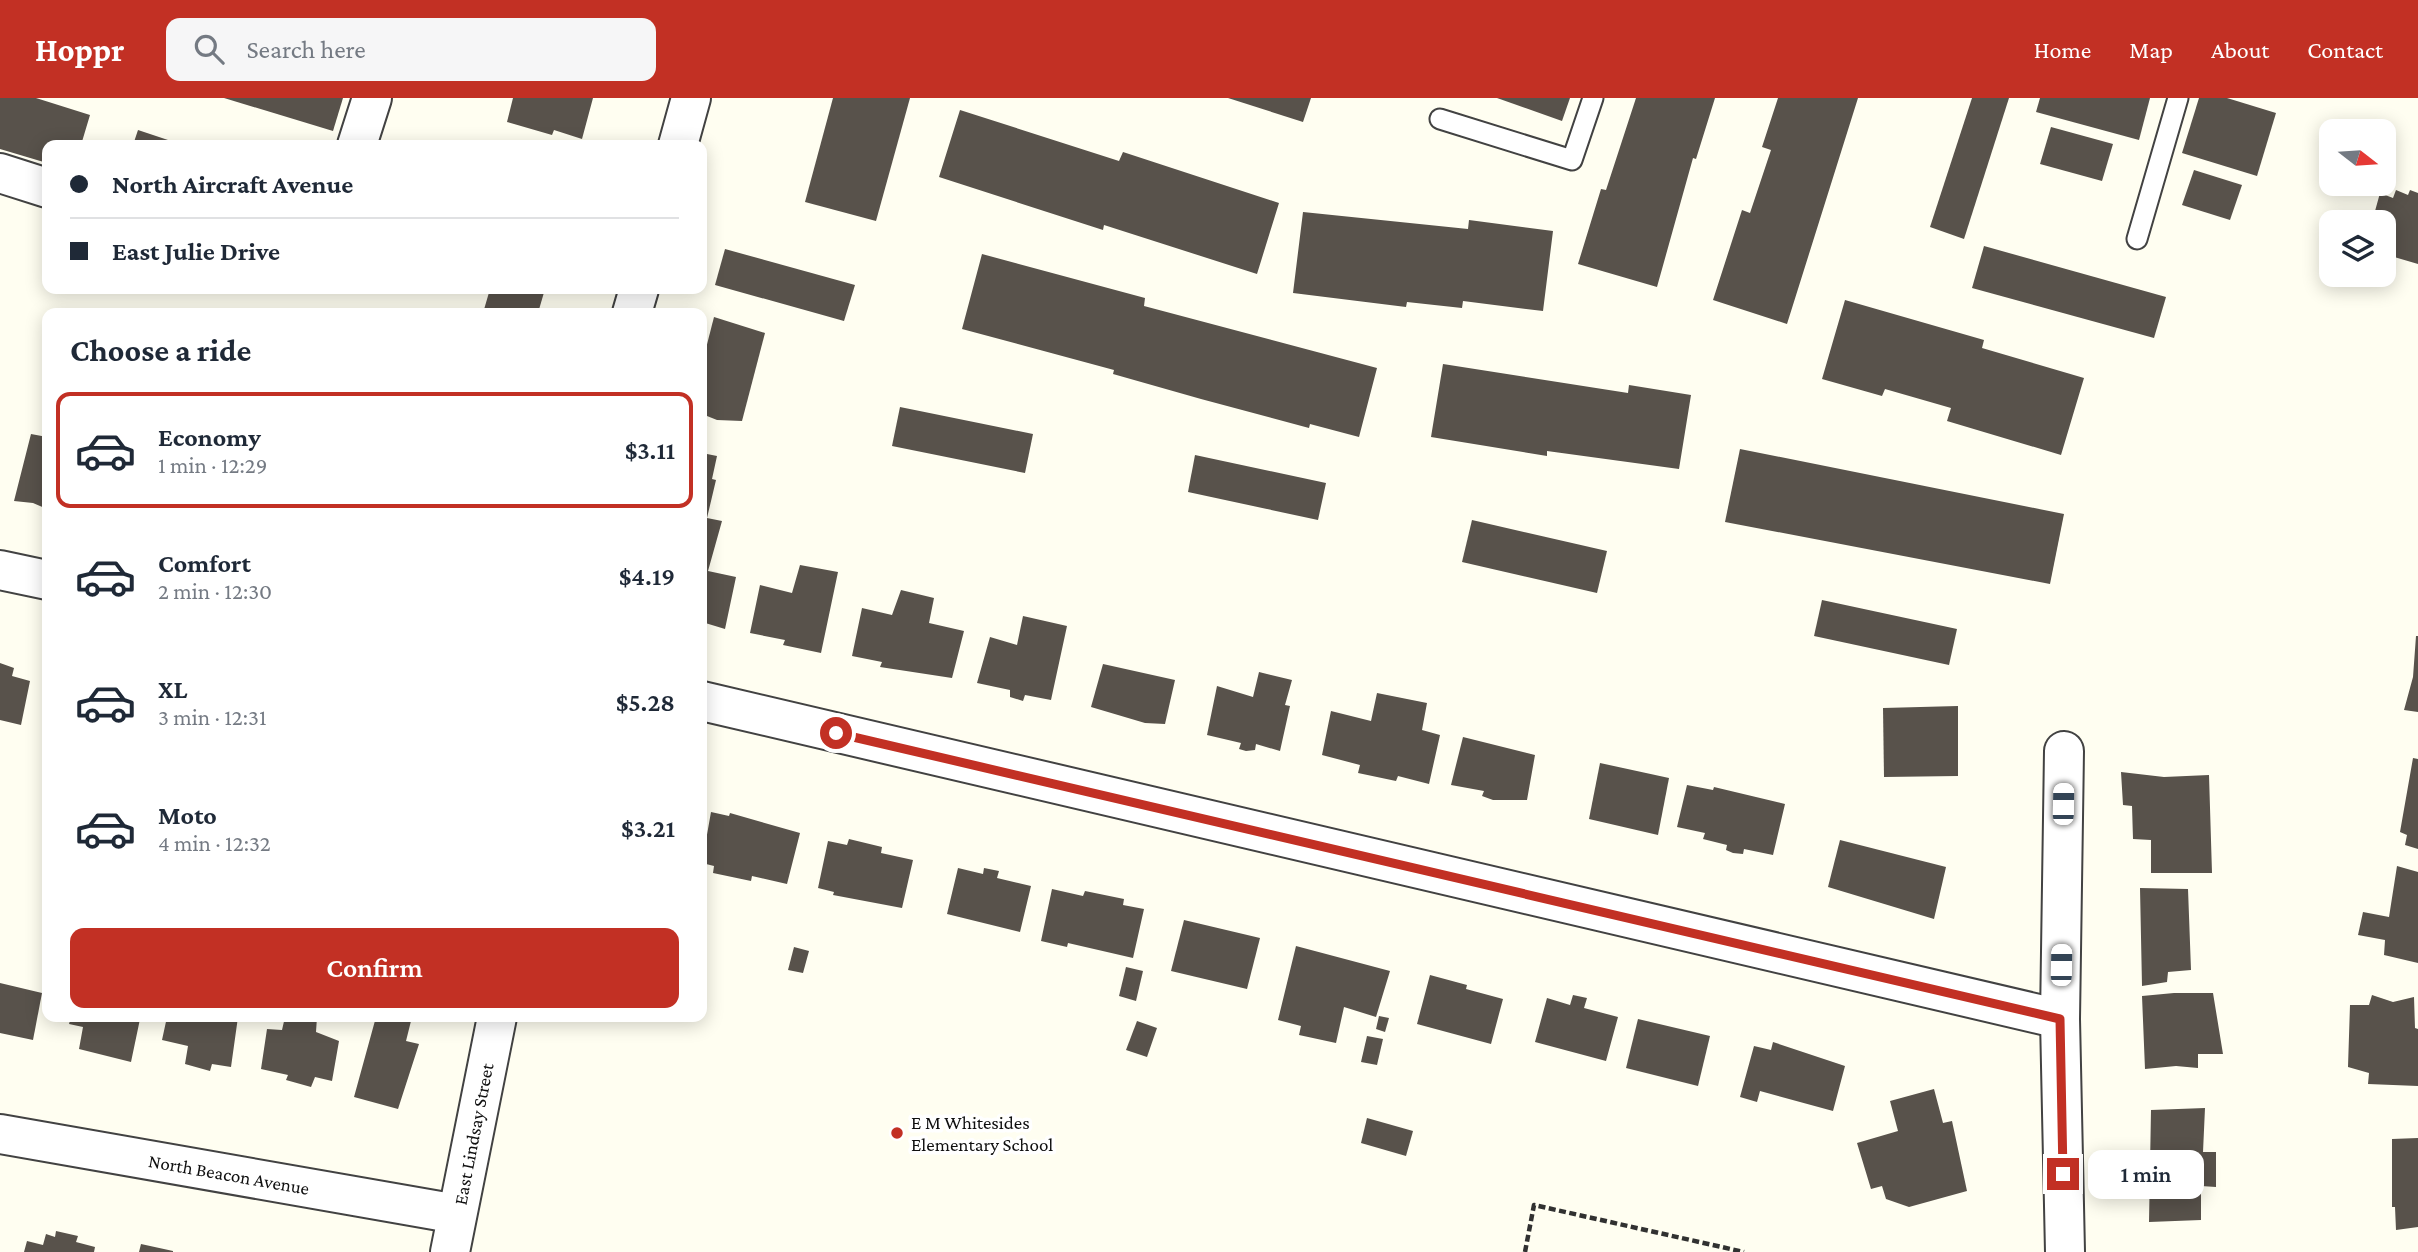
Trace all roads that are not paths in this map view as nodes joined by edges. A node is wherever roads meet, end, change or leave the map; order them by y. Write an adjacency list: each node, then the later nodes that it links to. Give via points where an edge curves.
1 (372, 98): 6 (street)
2 (691, 98): 7 (street)
3 (1593, 98): 5 (lane, via 1572,160)
4 (2178, 98): 10 (lane)
5 (1440, 118)
6 (359, 140)
7 (679, 140)
8 (0, 173): 9 (street)
9 (42, 186)
10 (2137, 239)
11 (0, 570): 12 (street)
12 (42, 579)
13 (707, 702): 15 (street)
14 (2064, 751): 15 (street)
15 (2060, 1019): 20 (street)
16 (496, 1022): 18 (street, East Lindsay Street)
17 (0, 1134): 18 (street, North Beacon Avenue)
18 (457, 1214): 19 (street, East Lindsay Street)
19 (450, 1252)
20 (2065, 1252)

